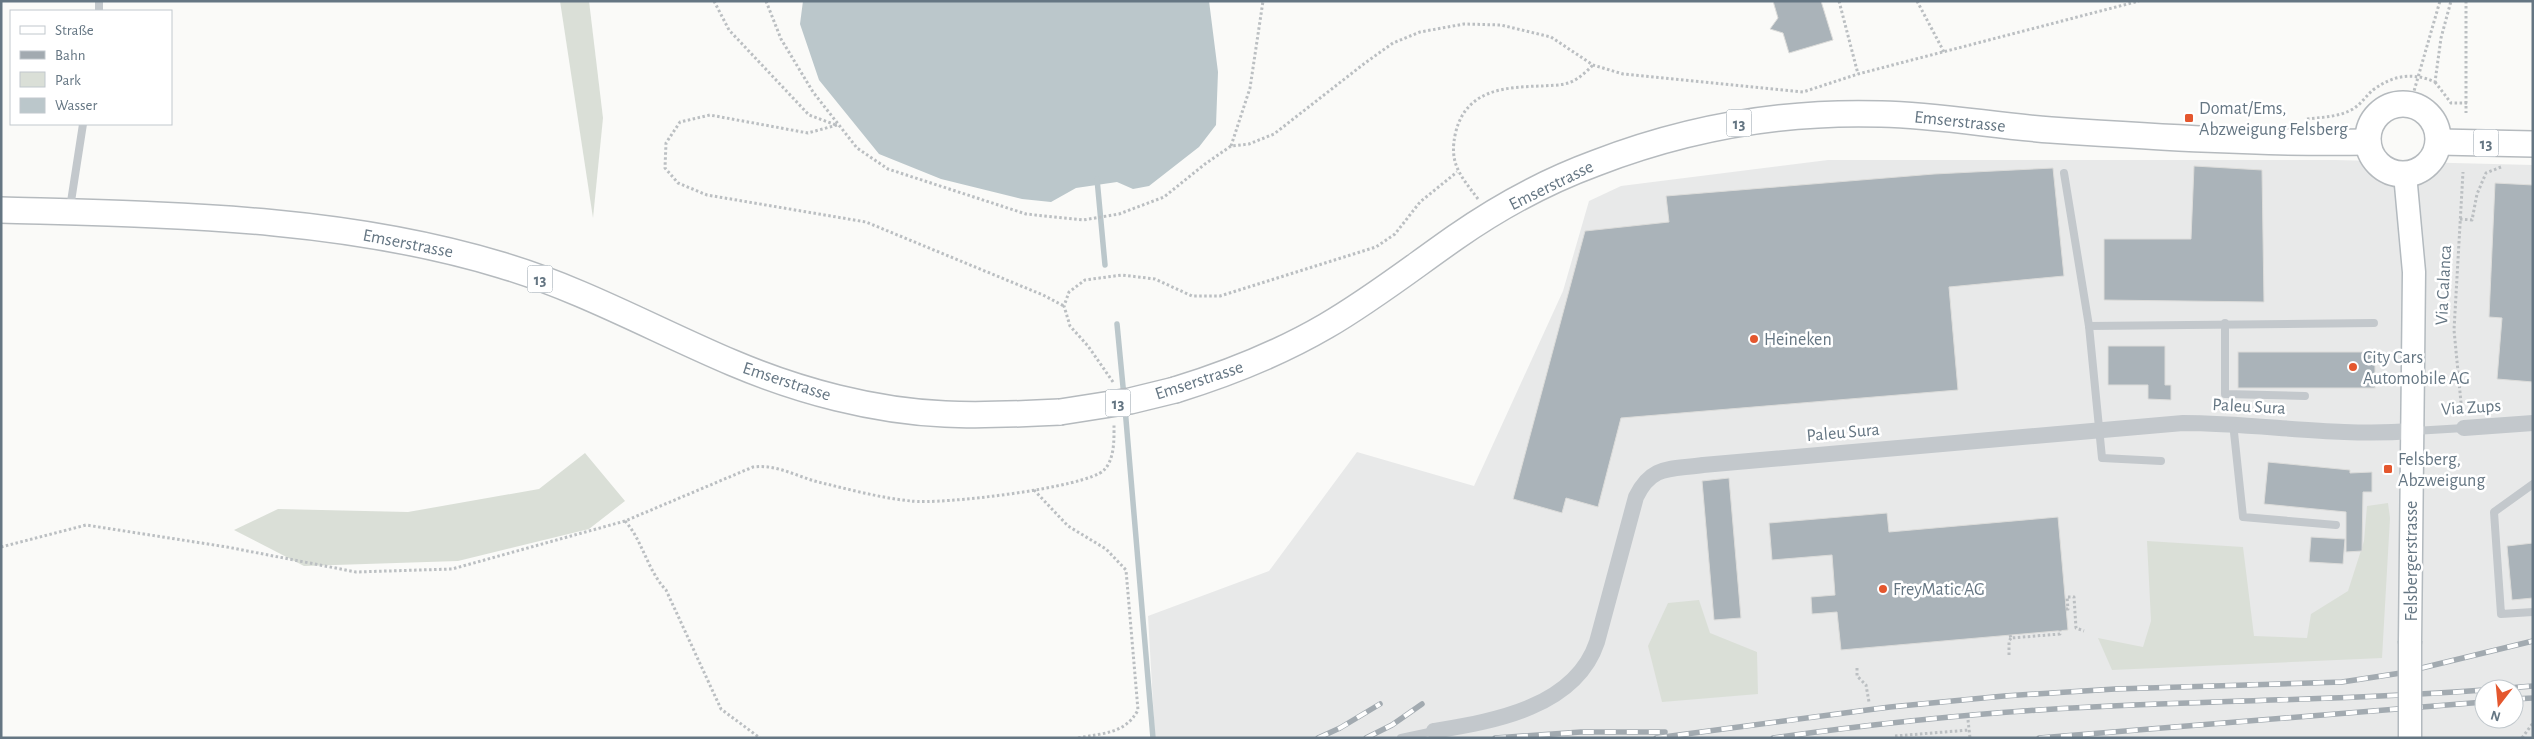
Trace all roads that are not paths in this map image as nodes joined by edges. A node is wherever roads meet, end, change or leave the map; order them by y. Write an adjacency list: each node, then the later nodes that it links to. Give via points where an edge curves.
1 (83, 125): 8 (lane)
2 (2368, 142): 3 (main road, via 2373,119 2392,105 2410,104 2425,111 2433,120); 6 (main road, via 2370,152 2384,169); 8 (main road, Emserstrasse / 13, bridge, via 2302,143 2049,130 1883,114 1792,116 1708,129 1642,146 1550,182 1491,215 1326,326 1260,359 1174,390 1060,412 943,414 855,402 733,363 598,300 503,265 438,247 260,221)
3 (2439, 142): 4 (main road, 13); 6 (main road, via 2432,161 2415,172)
4 (2533, 144)
5 (2064, 174): 11 (lane)
6 (2405, 174): 17 (street, Felsbergerstrasse, via 2414,272)
7 (1, 210): 8 (main road, Emserstrasse / 13)
8 (70, 212)
9 (2374, 323): 10 (lane)
10 (2225, 324): 11 (lane); 12 (lane, via 2225,394)
11 (2089, 326): 16 (lane)
12 (2305, 396)
13 (2233, 423): 16 (street, Paleu Sura, via 2183,423); 17 (street, Paleu Sura, via 2373,434); 20 (lane, via 2244,517)
14 (2533, 423): 15 (street, Via Zups)
15 (2464, 428): 17 (lane, Via Zups)
16 (2097, 430): 18 (lane, via 2102,458); 22 (street, Paleu Sura, via 1654,472 1643,482 1636,497 1597,642 1582,669 1558,691 1514,714)
17 (2412, 431): 24 (street, Felsbergerstrasse, bridge)
18 (2161, 462)
19 (2533, 484): 21 (lane, via 2494,512 2501,614)
20 (2336, 525)
21 (2533, 612)
22 (1434, 731): 23 (lane)
23 (1401, 738)
24 (2410, 738)

